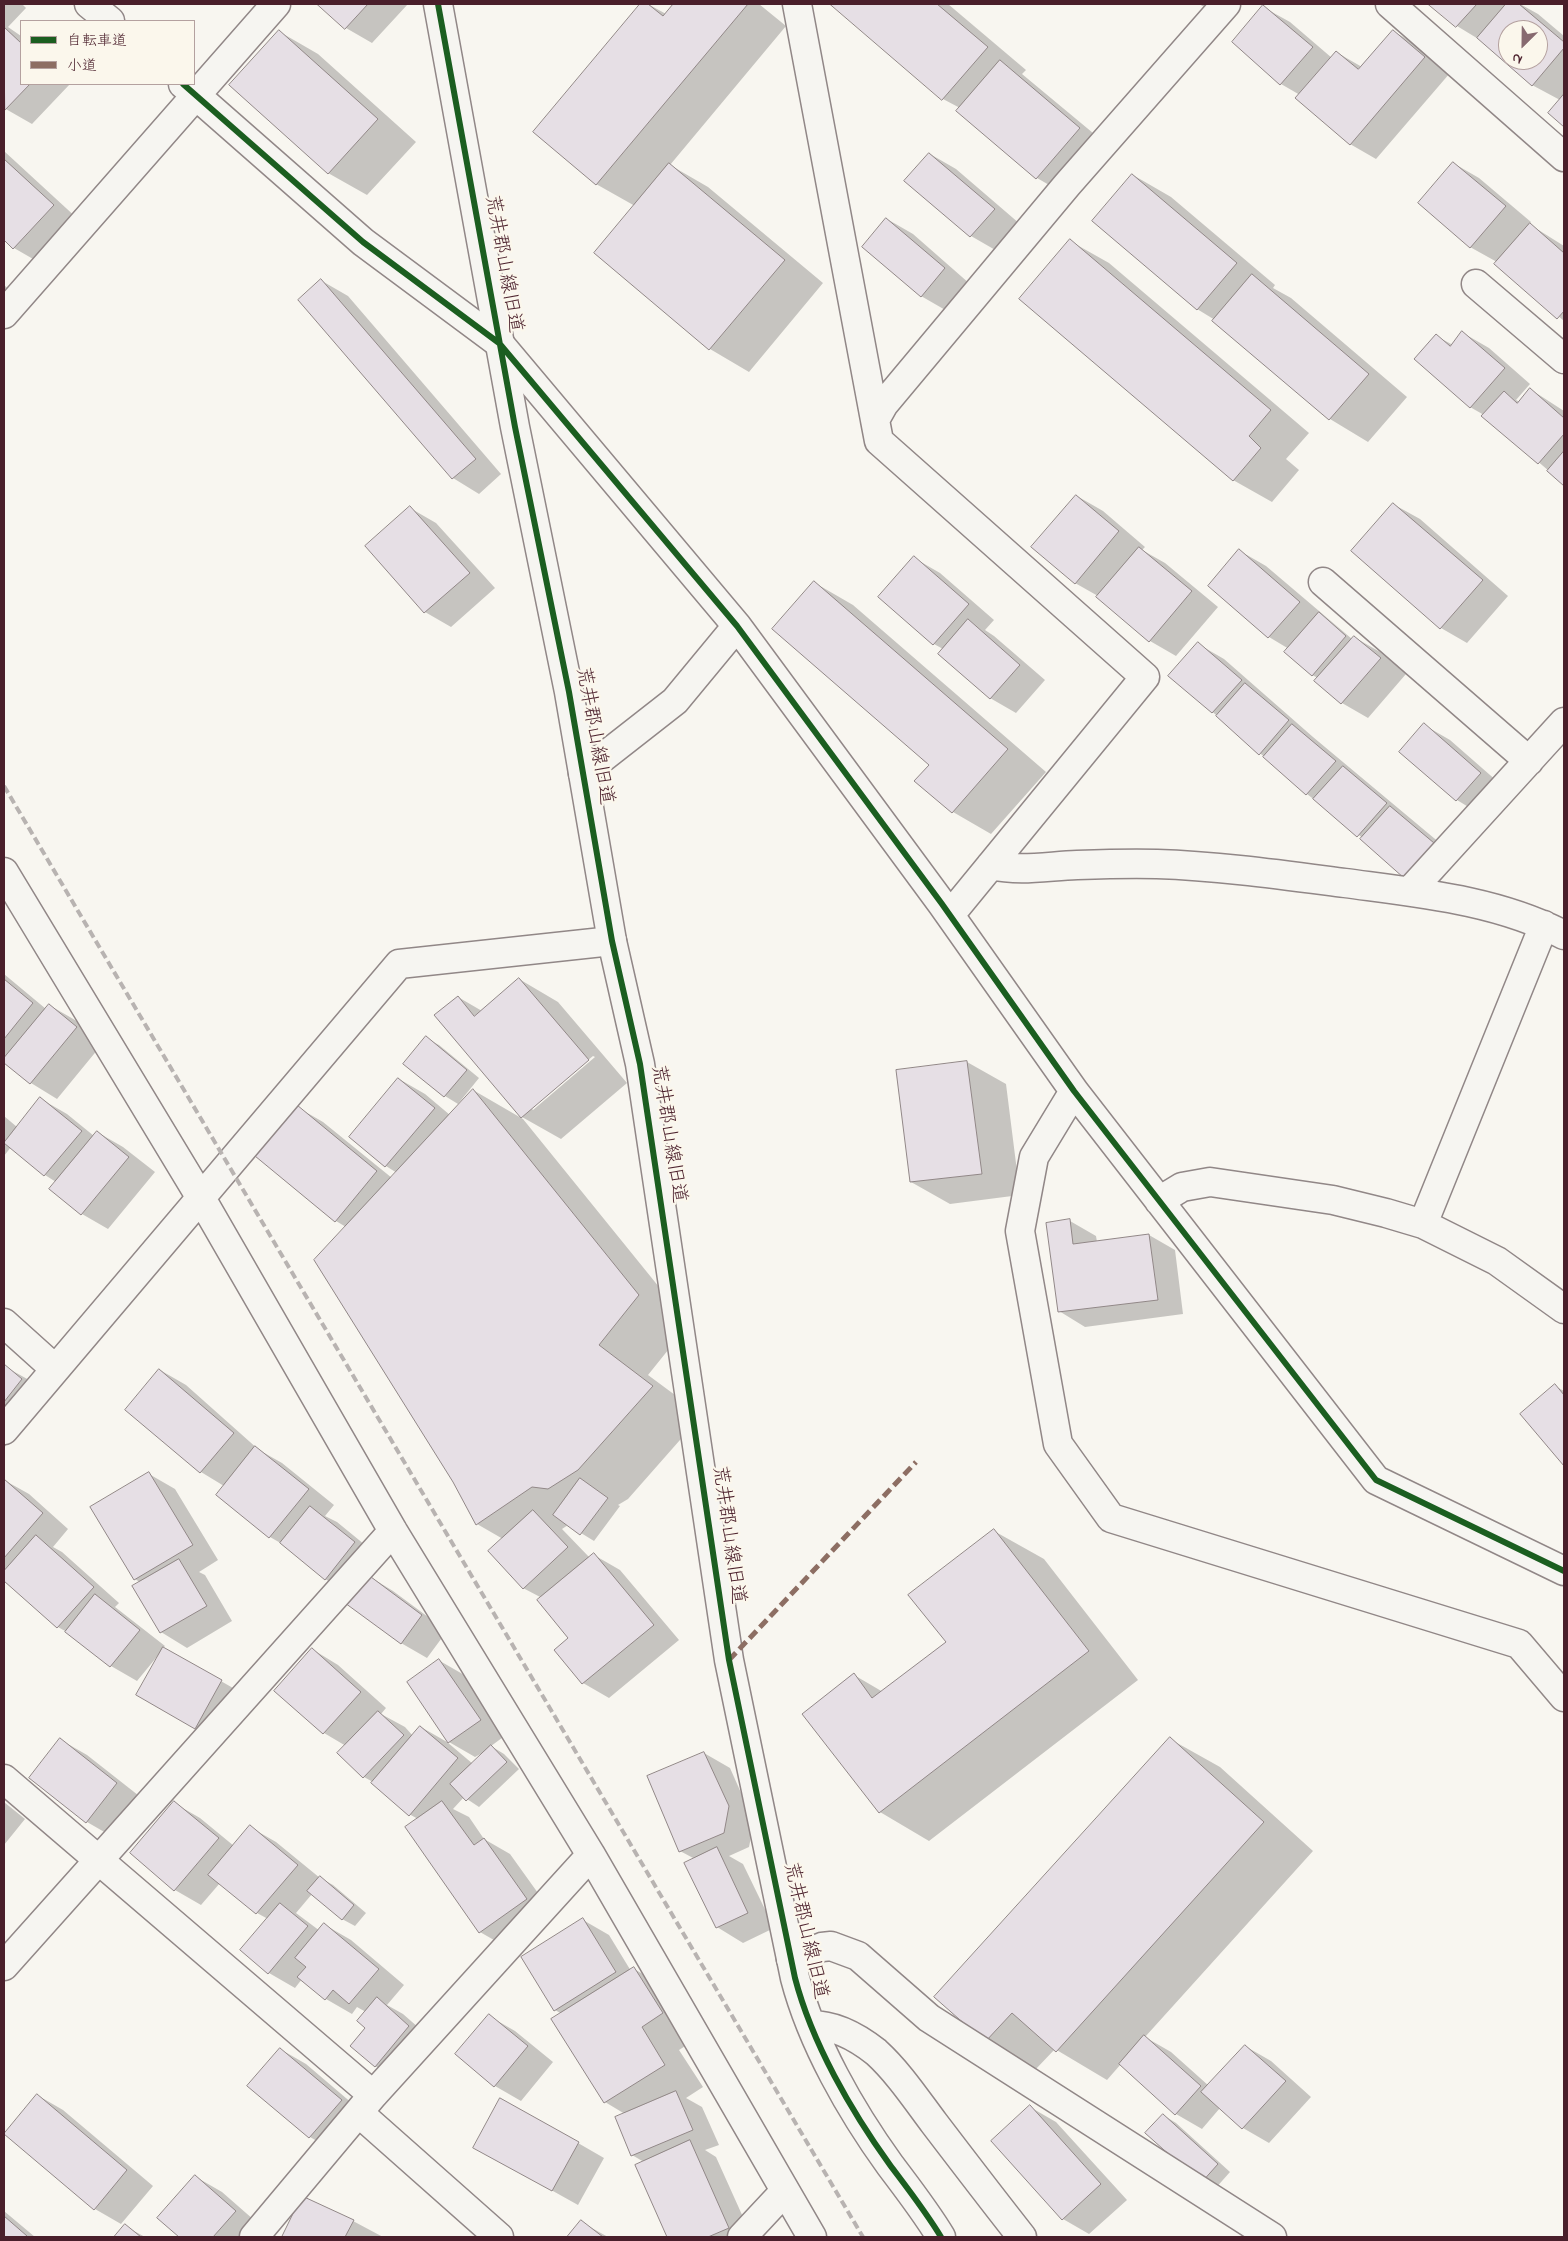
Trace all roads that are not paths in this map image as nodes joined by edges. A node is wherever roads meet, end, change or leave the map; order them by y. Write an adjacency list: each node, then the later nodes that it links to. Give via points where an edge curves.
1 (89, 4): 7 (street)
2 (276, 4): 8 (street)
3 (438, 4): 13 (street, 荒井郡山線旧道)
4 (797, 4): 15 (street)
5 (1226, 4): 15 (street, via 1061,192 884,404)
6 (1390, 4): 10 (street)
7 (109, 20)
8 (195, 84)
9 (190, 89): 12 (street); 13 (street, via 363,242)
10 (1564, 157)
11 (1476, 284): 14 (street)
12 (4, 314)
13 (500, 343): 17 (street); 20 (street, 荒井郡山線旧道)
14 (1564, 359)
15 (875, 420): 21 (street, via 879,441 1146,677)
16 (1323, 582): 19 (street)
17 (737, 626): 20 (street, via 675,701); 24 (street)
18 (1564, 722): 19 (street)
19 (1529, 761): 23 (street)
20 (583, 773): 26 (street, 荒井郡山線旧道)
21 (991, 866): 23 (street, via 1028,870 1076,865 1157,864 1297,876); 24 (street)
22 (4, 872): 28 (street)
23 (1410, 892): 25 (street, via 1472,902)
24 (950, 915): 27 (street)
25 (1554, 930): 30 (street)
26 (612, 941): 28 (street, via 399,964); 41 (street, 荒井郡山線旧道, via 640,1064 729,1660)
27 (1074, 1091): 29 (street); 37 (street, via 1034,1156 1020,1231 1058,1444 1111,1518 1519,1644)
28 (201, 1198): 33 (street); 35 (street)
29 (1159, 1201): 30 (street, via 1182,1187 1210,1182 1333,1200); 36 (street, via 1376,1480)
30 (1423, 1224): 31 (street, via 1497,1261)
31 (1564, 1309)
32 (4, 1323): 33 (street)
33 (54, 1368): 34 (street)
34 (4, 1430)
35 (393, 1531): 39 (street); 40 (street)
36 (1564, 1571)
37 (1564, 1696)
38 (4, 1779): 40 (street)
39 (591, 1855): 44 (street); 45 (street)
40 (97, 1859): 42 (street); 44 (street)
41 (791, 1959): 43 (street, 荒井郡山線旧道, via 800,1998); 52 (street, via 830,1946 858,1956 929,2018)
42 (4, 1966)
43 (811, 2026): 50 (street, 荒井郡山線旧道, via 848,2100); 51 (street, via 823,2025 840,2030 877,2054 910,2091)
44 (366, 2104): 46 (street); 47 (street)
45 (785, 2191): 48 (street); 49 (street)
46 (254, 2237)
47 (500, 2237)
48 (742, 2237)
49 (812, 2237)
50 (940, 2237)
51 (1022, 2237)
52 (1272, 2237)

